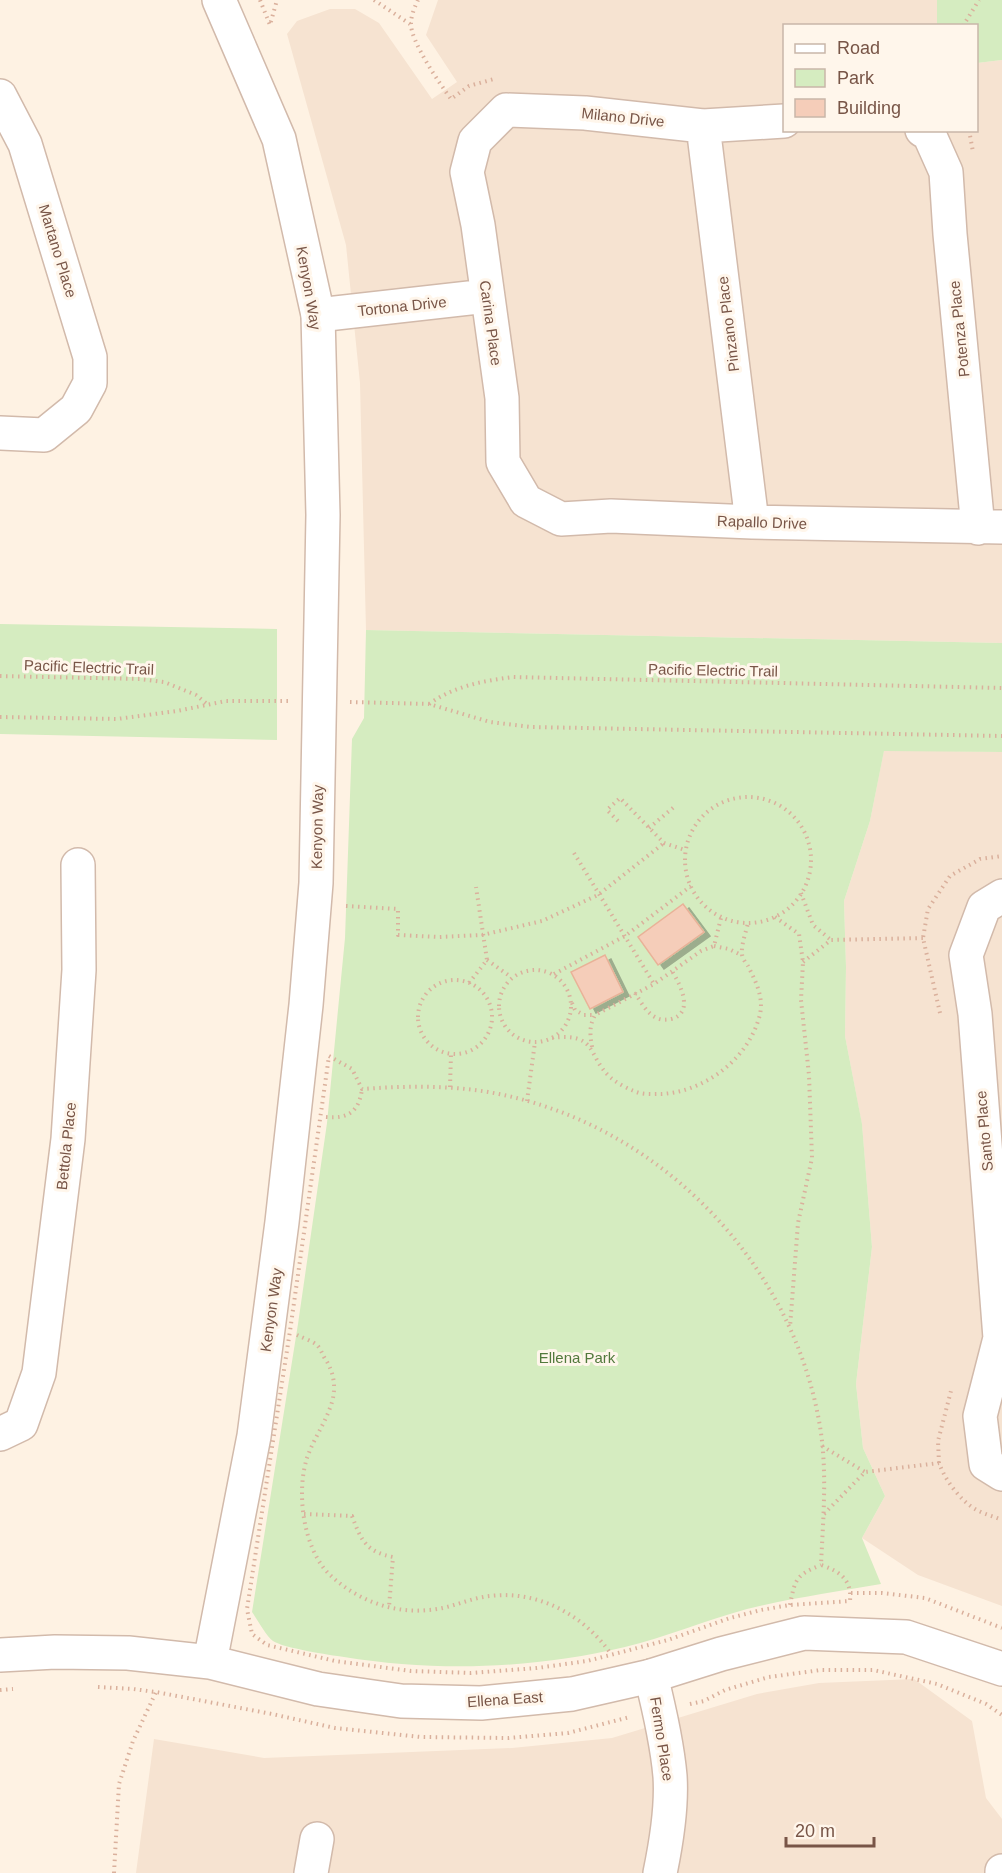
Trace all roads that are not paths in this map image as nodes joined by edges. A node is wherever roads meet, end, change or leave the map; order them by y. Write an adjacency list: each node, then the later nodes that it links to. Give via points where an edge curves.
1 (219, 0): 8 (street, Kenyon Way, via 279,139)
2 (0, 96): 9 (street, Martano Place, via 25,144 90,357 90,383 76,409 44,435)
3 (783, 121): 4 (street, Milano Drive)
4 (703, 126): 6 (street, Milano Drive, via 585,113 506,110); 11 (street, Pinzano Place)
5 (925, 132): 12 (street, Potenza Place, via 946,172 950,234)
6 (475, 141): 7 (street, Carina Place, via 467,172)
7 (487, 296): 8 (street, Tortona Drive); 10 (street, Carina Place, via 502,398 503,462)
8 (318, 315): 18 (street, Kenyon Way, via 323,526 315,883 307,993 254,1436)
9 (0, 432)
10 (526, 501): 11 (street, Rapallo Drive, via 561,519 611,516)
11 (752, 522): 12 (street, Rapallo Drive)
12 (990, 528)
13 (78, 865): 15 (street, Bettola Place, via 79,970 68,1139 39,1373)
14 (993, 902): 16 (street, Santo Place, via 966,955 975,1014 1000,1338 980,1416)
15 (11, 1429)
16 (994, 1469)
17 (0, 1655): 18 (street, Ellena East, via 128,1653)
18 (210, 1662): 20 (street, Ellena East, via 318,1689 401,1701 481,1703 572,1694)
19 (1002, 1669): 20 (street, Ellena East, via 906,1637 804,1633)
20 (651, 1676): 23 (street, Fermo Place, via 670,1777 666,1846)
21 (317, 1839): 22 (street)
22 (311, 1873)
23 (660, 1873)

